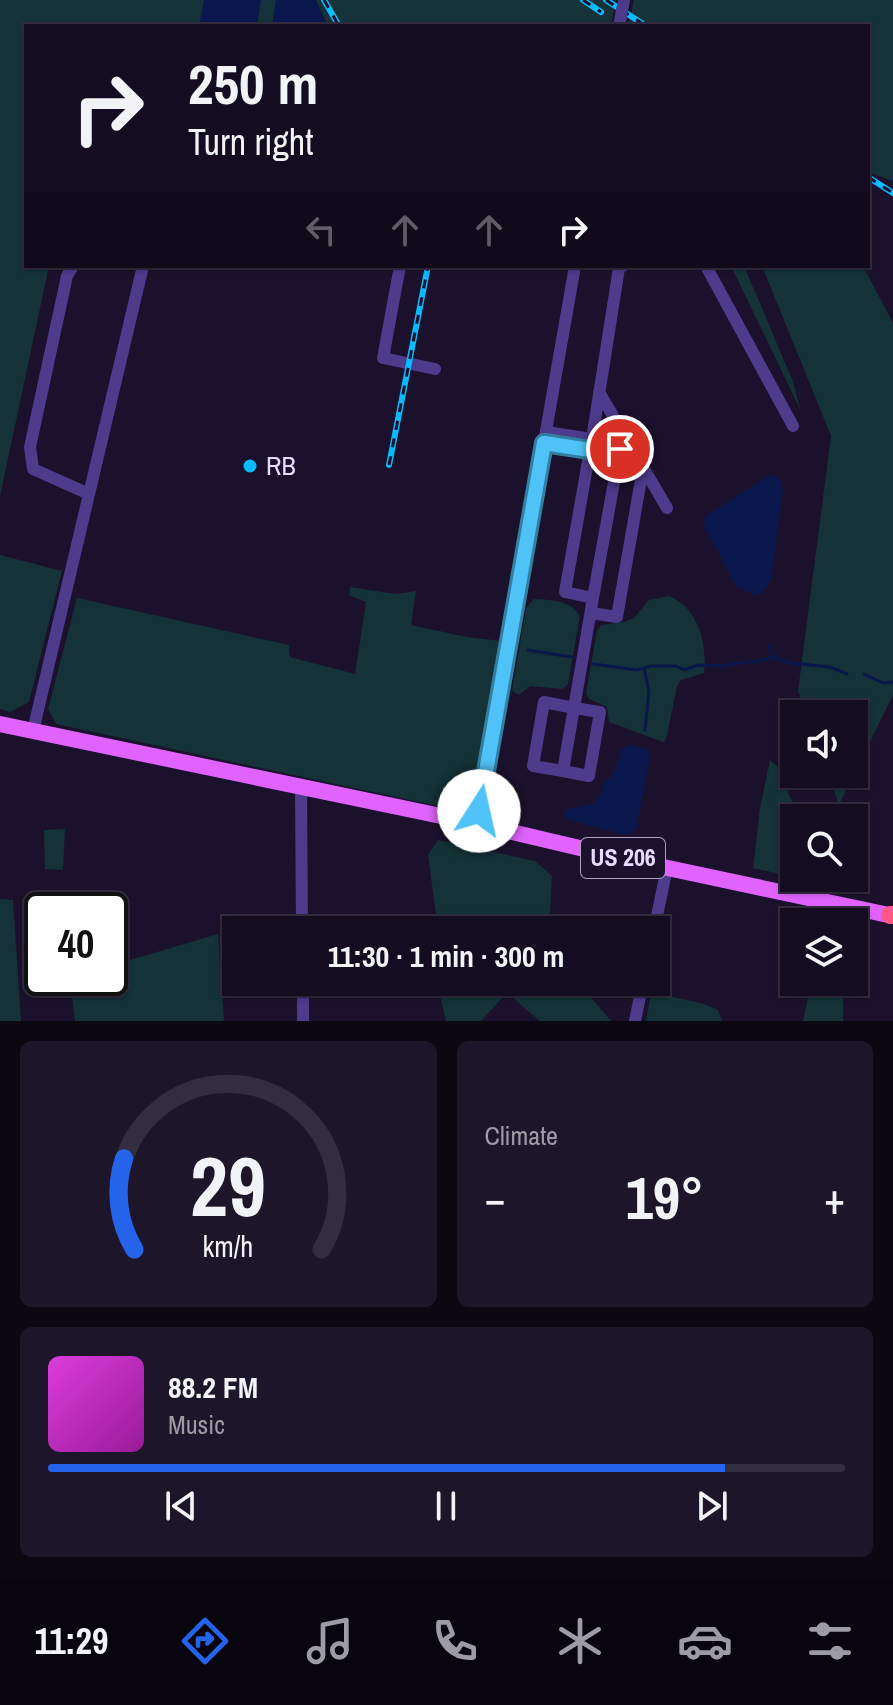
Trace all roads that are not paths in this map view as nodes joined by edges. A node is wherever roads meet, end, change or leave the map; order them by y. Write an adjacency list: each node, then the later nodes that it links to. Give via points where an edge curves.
1 (624, 0): 2 (street, bridge)
2 (619, 24)
3 (72, 268): 16 (street, via 30,447 33,469)
4 (143, 268): 16 (street)
5 (400, 268): 9 (street, via 383,358)
6 (575, 268): 12 (street)
7 (619, 268): 10 (street)
8 (707, 268): 11 (street)
9 (435, 369)
10 (599, 392): 13 (street); 14 (street)
11 (793, 426)
12 (545, 438): 13 (street); 25 (street)
13 (592, 445): 14 (street); 18 (street, via 565,592)
14 (627, 450): 15 (street); 18 (street)
15 (643, 468): 17 (street); 19 (street, via 617,617)
16 (89, 494): 22 (street)
17 (667, 508)
18 (593, 598): 19 (street)
19 (591, 613): 20 (street)
20 (574, 708): 23 (street); 23 (street, via 600,712 589,776); 23 (street, via 544,702 537,740 533,766)
21 (0, 724): 22 (main road, US 206)
22 (33, 731): 24 (main road, US 206)
23 (563, 771)
24 (301, 787): 25 (main road, US 206); 28 (street)
25 (477, 824): 26 (main road, US 206)
26 (667, 868): 27 (main road, US 206); 29 (street)
27 (892, 915)
28 (302, 916)
29 (657, 916)
30 (303, 996): 32 (street)
31 (640, 996): 33 (street)
32 (303, 1021)
33 (635, 1021)

